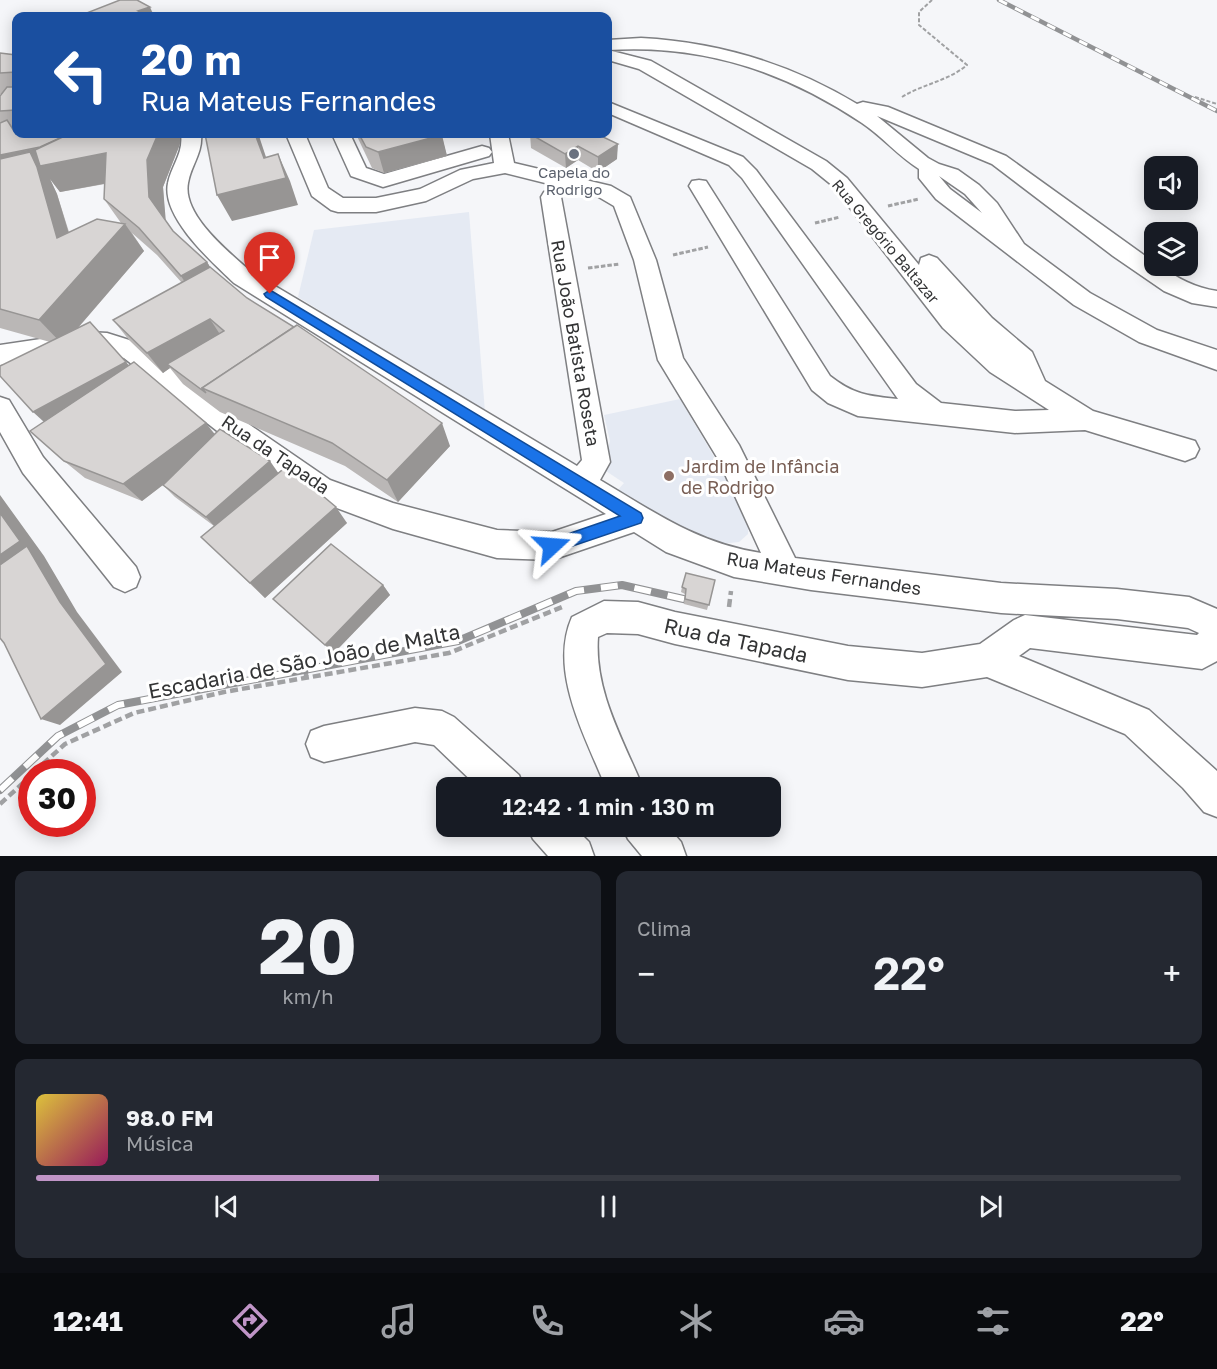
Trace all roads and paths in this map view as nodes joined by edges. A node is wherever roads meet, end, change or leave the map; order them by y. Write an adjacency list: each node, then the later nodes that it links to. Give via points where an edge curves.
1 (932, 0): 8 (path, via 919,12 919,25 967,65 956,76 909,91)
2 (612, 44): 6 (street, via 633,41 681,44 746,59)
3 (612, 56): 20 (street, Rua Gregório Baltazar, via 645,65 819,165 840,182 952,322 999,365)
4 (1195, 97): 5 (path)
5 (1217, 104)
6 (845, 105): 8 (street); 19 (street, via 869,119 929,168 929,178 943,194 1082,299 1148,336)
7 (612, 109): 22 (street, via 736,161 907,391)
8 (881, 111): 17 (street, via 999,160 1172,285 1200,297)
9 (192, 138): 25 (street, Rua Mateus Fernandes, via 177,186 185,215 211,248 242,277)
10 (298, 138): 13 (street, via 319,191 338,205 376,205 426,194 467,174)
11 (343, 138): 13 (street, via 358,172 384,182)
12 (479, 138): 13 (street)
13 (497, 150): 27 (street, via 623,202 651,278 671,360 729,453)
14 (699, 186): 22 (street, via 821,383 858,405)
15 (551, 196): 25 (street, Rua João Batista Roseta, via 596,462)
16 (893, 218): 20 (street, via 951,290 1023,359)
17 (1217, 299)
18 (0, 355): 26 (street, Rua da Tapada, via 88,341 118,345 132,351 320,489 393,516 497,544 552,546)
19 (1217, 360)
20 (1036, 389): 23 (street, Rua Gregório Baltazar)
21 (0, 408): 28 (street, via 33,465)
22 (933, 412): 23 (street, via 1015,422)
23 (1085, 419): 24 (street)
24 (1185, 449)
25 (580, 485): 26 (street, Rua Mateus Fernandes)
26 (635, 518): 27 (street, Rua Mateus Fernandes, via 677,542 725,559)
27 (785, 571): 32 (street, Rua Mateus Fernandes, via 1001,598 1117,604 1189,613)
28 (125, 577)
29 (732, 584): 31 (path)
30 (567, 604): 36 (path, Escadaria de São João de Malta, via 449,653)
31 (728, 615)
32 (1217, 625)
33 (1217, 639): 34 (street, via 1202,652 1026,631)
34 (987, 660): 40 (street, Rua da Tapada, via 922,670 848,663 638,618 604,617 582,628 579,649 593,709); 42 (street, via 1137,722)
35 (306, 668): 36 (path)
36 (306, 678): 38 (path, Escadaria de São João de Malta, via 134,713 65,744)
37 (324, 744): 39 (street, via 415,725 442,729)
38 (49, 759)
39 (494, 777)
40 (621, 777)
41 (18, 788): 43 (path, Escadaria de São João de Malta)
42 (1217, 799)
43 (0, 804)
44 (557, 837): 46 (street)
45 (651, 837): 47 (street)
46 (575, 856)
47 (667, 856)

